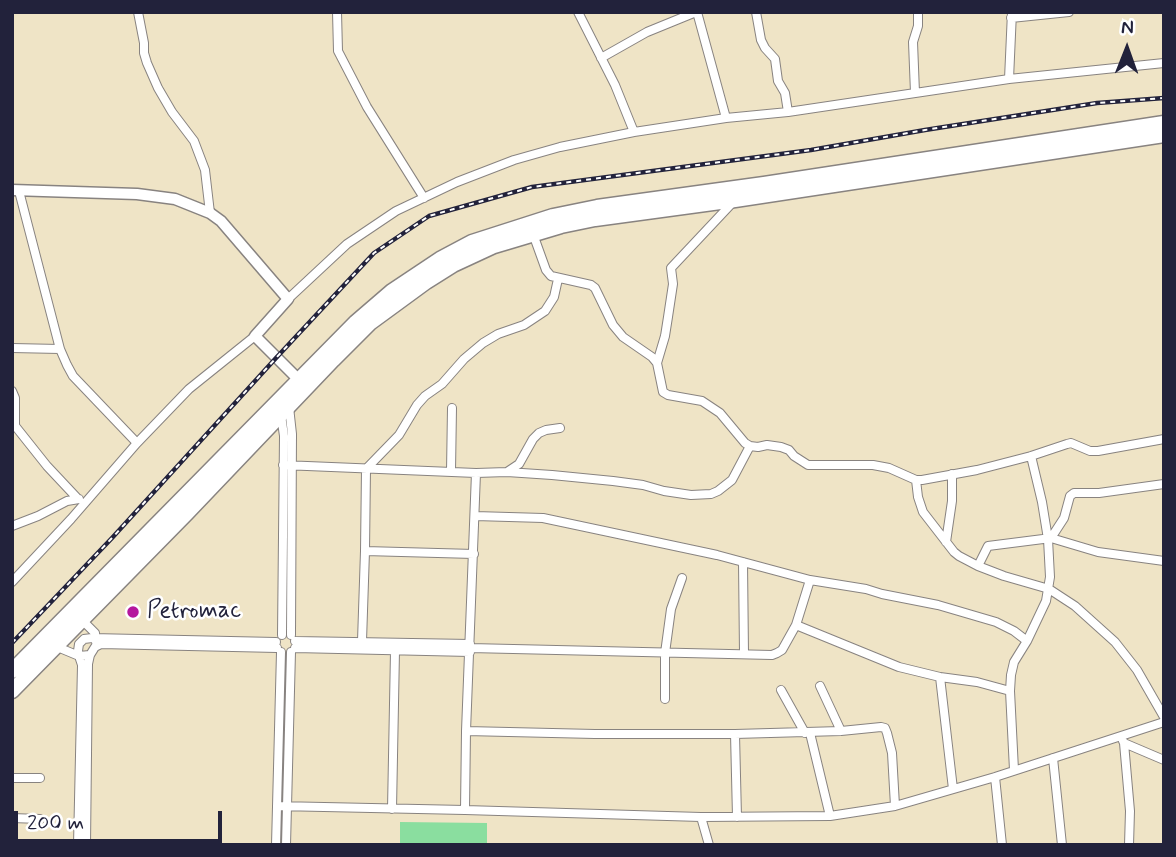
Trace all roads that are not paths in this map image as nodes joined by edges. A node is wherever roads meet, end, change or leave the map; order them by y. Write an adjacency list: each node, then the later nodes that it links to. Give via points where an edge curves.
1 (138, 12): 21 (street, via 144,53 158,89 194,141 205,170)
2 (337, 12): 19 (street, via 338,51)
3 (578, 12): 9 (street)
4 (696, 12): 9 (street); 14 (street)
5 (757, 12): 13 (street, via 761,40 775,59)
6 (918, 12): 12 (street, via 913,42)
7 (1069, 12): 8 (street)
8 (1012, 15): 11 (street)
9 (601, 58): 16 (street)
10 (1164, 64): 11 (street)
11 (1009, 79): 12 (street)
12 (915, 93): 13 (street)
13 (788, 112): 14 (street)
14 (726, 118): 16 (street)
15 (1164, 123): 29 (highway, via 597,207 521,225 472,242 392,291 356,322)
16 (634, 132): 19 (street, via 514,160)
17 (1164, 135): 20 (highway)
18 (16, 190): 21 (street, via 137,194 175,200); 27 (street)
19 (424, 198): 24 (street, via 347,244)
20 (735, 200): 22 (highway, via 595,219); 28 (street, via 671,268 667,327)
21 (210, 213): 24 (street)
22 (533, 234): 23 (street, via 546,270); 29 (highway, via 494,246 426,282 370,323)
23 (558, 279): 28 (street, via 595,288 623,337); 40 (street, via 545,311 498,334 464,359 425,396 400,435)
24 (288, 299): 25 (street)
25 (255, 336): 29 (street); 36 (street, via 189,390)
26 (12, 348): 27 (street)
27 (61, 349): 36 (street, via 73,376)
28 (657, 363): 37 (street, via 663,392 702,401 720,413)
29 (303, 384): 32 (highway); 74 (highway)
30 (12, 391): 33 (street)
31 (452, 408): 41 (street)
32 (285, 411): 39 (street, via 292,434); 61 (highway)
33 (13, 423): 47 (street)
34 (560, 428): 42 (street, via 539,433 519,464)
35 (1164, 439): 38 (street, via 1090,452 1070,443)
36 (137, 443): 47 (street)
37 (750, 446): 42 (street, via 732,480 710,494); 45 (street, via 781,447 808,465 873,465)
38 (1031, 456): 44 (street); 50 (street)
39 (288, 466): 40 (street); 66 (street)
40 (366, 468): 41 (street); 52 (street)
41 (451, 471): 43 (street)
42 (507, 472): 43 (street)
43 (476, 473): 48 (street)
44 (952, 474): 45 (street); 51 (street)
45 (916, 480): 51 (street, via 923,512)
46 (1164, 484): 50 (street, via 1072,495)
47 (82, 500): 49 (street, via 67,501); 59 (street, via 63,529)
48 (475, 516): 53 (street); 55 (street, via 542,518)
49 (12, 526)
50 (1050, 538): 54 (street, via 1098,552); 56 (street, via 988,547); 60 (street)
51 (947, 542): 56 (street, via 959,556)
52 (365, 551): 53 (street); 63 (street)
53 (474, 554): 68 (street)
54 (1164, 561)
55 (743, 562): 58 (street); 71 (street)
56 (978, 566): 60 (street)
57 (682, 578): 70 (street, via 671,609)
58 (810, 579): 62 (street); 64 (street, via 996,622)
59 (12, 582)
60 (1049, 589): 64 (street); 81 (street, via 1115,642)
61 (81, 619): 65 (street); 67 (highway)
62 (796, 625): 71 (street, via 777,653); 75 (street, via 899,667)
63 (362, 641): 66 (street); 68 (street)
64 (1027, 641): 79 (street, via 1014,662)
65 (96, 642): 66 (street); 72 (street); 73 (street, via 84,639)
66 (286, 644): 69 (street); 95 (street); 97 (street)
67 (55, 646): 73 (street); 78 (highway)
68 (470, 648): 69 (street); 70 (street); 83 (street)
69 (395, 651): 98 (street)
70 (665, 653): 71 (street); 80 (street)
71 (744, 654)
72 (90, 655): 73 (street); 106 (street)
73 (79, 656): 105 (street)
74 (12, 671)
75 (940, 677): 79 (street); 94 (street)
76 (820, 686): 84 (street)
77 (781, 690): 85 (street)
78 (12, 691)
79 (1010, 691): 90 (street)
80 (665, 698)
81 (1164, 717)
82 (1164, 722): 87 (street)
83 (466, 731): 86 (street); 99 (street)
84 (841, 731): 85 (street); 96 (street, via 884,728 892,752)
85 (807, 733): 86 (street); 100 (street)
86 (735, 734): 102 (street)
87 (1122, 740): 88 (street); 89 (street); 112 (street)
88 (1053, 758): 90 (street); 111 (street)
89 (1164, 760)
90 (1014, 770): 91 (street)
91 (995, 777): 94 (street); 110 (street)
92 (12, 778): 93 (street)
93 (40, 778)
94 (953, 789): 96 (street)
95 (277, 806): 97 (street); 107 (street)
96 (895, 806): 100 (street)
97 (288, 807): 98 (street); 108 (street)
98 (392, 809): 99 (street)
99 (465, 810): 101 (street)
100 (830, 816): 102 (street)
101 (701, 817): 102 (street); 109 (street)
102 (737, 817)
103 (12, 818): 104 (street)
104 (40, 820)
105 (79, 845)
106 (86, 845)
107 (276, 845)
108 (286, 845)
109 (709, 845)
110 (1002, 845)
111 (1062, 845)
112 (1129, 845)

